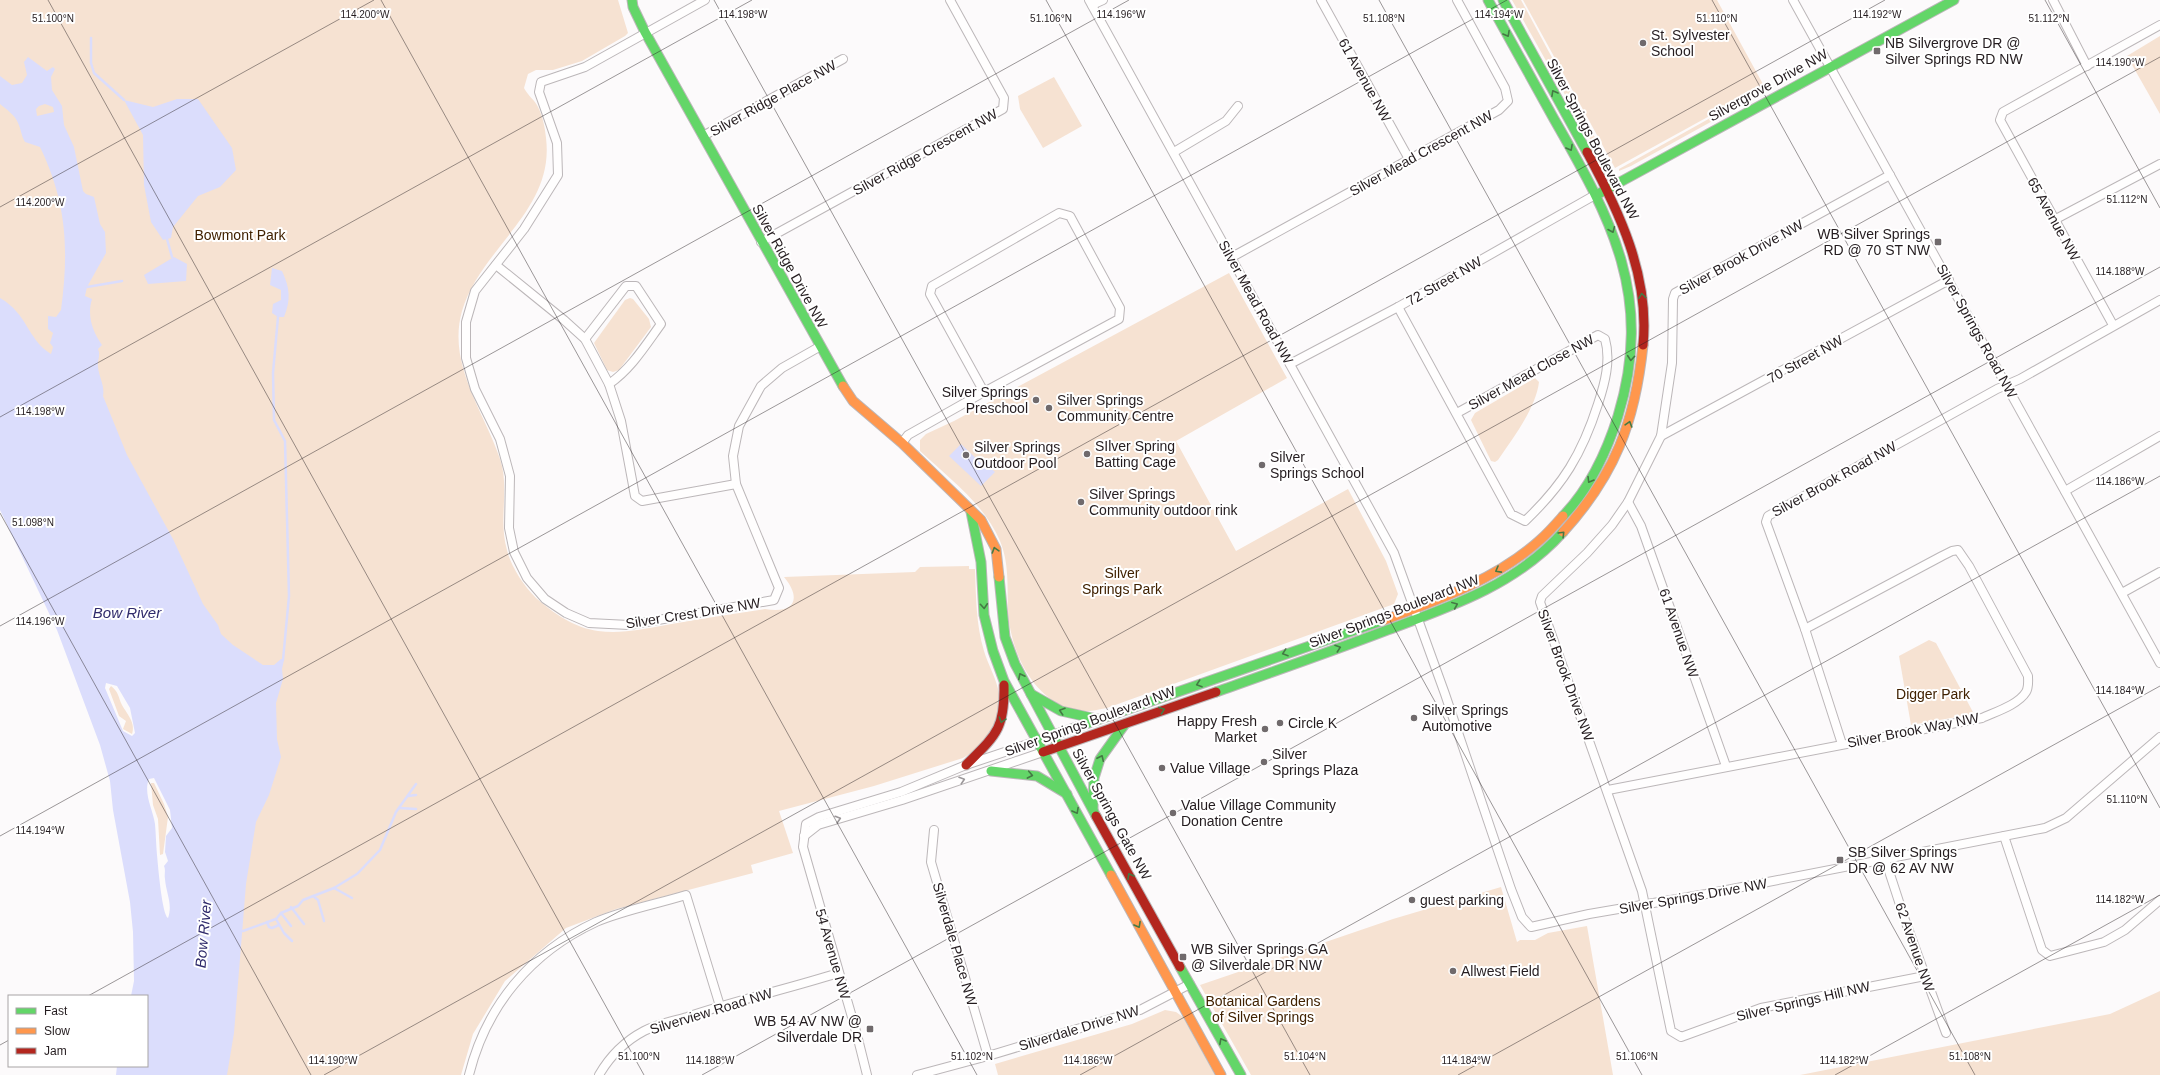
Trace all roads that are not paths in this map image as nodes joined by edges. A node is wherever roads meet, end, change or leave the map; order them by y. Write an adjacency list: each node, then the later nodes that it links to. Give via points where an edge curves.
1 (632, 0): 14 (street, Silver Ridge Drive NW)
2 (705, 0): 14 (street)
3 (950, 0): 27 (street, Silver Ridge Crescent NW, via 1004,98 1003,109)
4 (1103, 0): 12 (street)
5 (1321, 0): 21 (street, 61 Avenue NW)
6 (1457, 0): 21 (street, Silver Mead Crescent NW, via 1506,88 1508,101 1499,110)
7 (1488, 0): 25 (street, Silver Springs Boulevard NW, one-way to 25)
8 (1503, 0): 24 (street, Silver Springs Boulevard NW, one-way to 8)
9 (1794, 0): 17 (street, Silver Springs Road NW)
10 (1954, 0): 17 (street, Silvergrove Drive NW)
11 (2053, 0): 16 (street)
12 (1091, 3): 20 (street, Silver Mead Road NW)
13 (2160, 25): 16 (street)
14 (645, 32): 19 (street, Silver Ridge Drive NW); 29 (street, Silver Crest Drive NW, via 585,67 541,82 538,92 556,143 558,175 524,229)
15 (843, 59): 19 (street, Silver Ridge Place NW)
16 (2087, 66): 26 (street, 65 Avenue NW, via 2003,112 2000,120)
17 (1830, 67): 23 (street, Silver Springs Road NW); 24 (street, Silvergrove Drive NW)
18 (1238, 106): 20 (street, via 1226,120)
19 (703, 136): 27 (street, Silver Ridge Drive NW)
20 (1174, 152): 28 (street, Silver Mead Road NW)
21 (1409, 159): 28 (street, Silver Mead Crescent NW)
22 (2160, 164): 26 (street)
23 (1890, 174): 30 (street, Silver Springs Road NW); 41 (street, Silver Brook Drive NW, via 1674,293 1672,363)
24 (1607, 189): 25 (street, Silvergrove Drive NW); 51 (street, Silver Springs Boulevard NW, one-way to 24, via 1480,594 1529,564 1578,517 1609,471 1620,449 1637,399 1643,356 1644,320 1632,247)
25 (1595, 195): 32 (street, 72 Street NW); 50 (street, Silver Springs Boulevard NW, one-way to 50, via 1619,248 1631,314 1632,348 1628,381 1620,415 1609,443 1588,484 1571,507 1529,549 1471,585)
26 (2054, 220): 33 (street, 65 Avenue NW)
27 (761, 242): 35 (street, Silver Ridge Drive NW)
28 (1232, 257): 36 (street, Silver Mead Road NW)
29 (496, 265): 34 (street); 44 (street, Silver Crest Drive NW, via 475,291 466,322 466,358 475,389 500,439 510,476 509,528 514,552 527,578 544,599 589,623 629,625 774,600 779,588)
30 (1949, 280): 38 (street, Silver Springs Road NW); 41 (street, 70 Street NW)
31 (2160, 300): 33 (street, Silver Brook Road NW)
32 (1398, 307): 36 (street, 72 Street NW); 40 (street, Silver Mead Close NW)
33 (2113, 325): 38 (street, Silver Brook Road NW)
34 (585, 339): 37 (street); 37 (street, via 626,286 636,286 661,324 634,361 620,377)
35 (819, 347): 43 (street, Silver Ridge Drive NW, via 853,401); 44 (street, Silver Crest Drive NW, via 781,369 761,386 751,402 739,426 733,456)
36 (1290, 364): 50 (street, Silver Mead Road NW, via 1394,553)
37 (609, 384): 44 (street, via 621,420 635,496 642,500)
38 (2006, 385): 45 (street, Silver Springs Road NW); 52 (street, Silver Brook Road NW, via 1768,516 1766,522)
39 (984, 392): 39 (street, via 1119,319 1120,308 1070,216 1059,214 932,286 930,294); 43 (street, via 908,435)
40 (1457, 413): 40 (street, Silver Mead Close NW, via 1511,514 1525,521 1547,500 1571,467 1589,434 1605,380 1609,353 1605,338 1598,335)
41 (1661, 436): 46 (street, Silver Brook Drive NW)
42 (2160, 436): 45 (street)
43 (902, 443): 47 (street, Silver Ridge Drive NW)
44 (736, 484)
45 (2065, 491): 49 (street, Silver Springs Road NW)
46 (1628, 502): 65 (street, 61 Avenue NW, via 1641,526); 67 (street, Silver Brook Drive NW, via 1612,525 1542,596 1540,602)
47 (971, 512): 54 (street, one-way to 54, via 981,562 986,620 992,651); 55 (street, Silver Springs Gate NW, one-way to 47, via 1005,637 996,549 982,520)
48 (2160, 572): 49 (street)
49 (2122, 593): 53 (street, Silver Springs Road NW)
50 (1414, 607): 51 (street, Silver Springs Drive NW); 56 (street, Silver Springs Boulevard NW, one-way to 56)
51 (1418, 619): 57 (street, Silver Springs Boulevard NW, one-way to 51); 75 (street, Silver Springs Drive NW, via 1522,917 1531,926)
52 (1805, 629): 61 (street, Silver Brook Road NW); 61 (street, Silver Brook Way NW, via 1952,550 1958,550 2028,676 2026,692 2011,704 1982,718)
53 (2160, 662)
54 (1004, 681): 60 (street); 64 (street, one-way to 64, via 1005,712 1001,726 988,745)
55 (1030, 693): 56 (street, one-way to 55, via 1061,711); 58 (street, Silver Springs Gate NW)
56 (1099, 719): 58 (street, Silver Springs Boulevard NW)
57 (1125, 724): 62 (street, Silver Springs Boulevard NW); 69 (street, one-way to 57, via 1094,778 1100,759)
58 (1052, 735): 60 (street, Silver Springs Boulevard NW); 62 (street, Silver Springs Gate NW)
59 (2160, 737): 72 (street, Silver Springs Drive NW, via 2066,818 2045,828)
60 (1037, 741): 63 (street); 64 (street, Silver Springs Boulevard NW)
61 (1842, 744): 65 (street, Silver Brook Way NW)
62 (1059, 747): 63 (street, Silver Springs Boulevard NW); 69 (street, Silver Springs Gate NW)
63 (1044, 752): 66 (street, Silver Springs Boulevard NW); 68 (street)
64 (966, 765): 71 (street, Silver Springs Boulevard NW, via 901,792 819,817 806,824)
65 (1726, 766): 67 (street, Silver Brook Way NW)
66 (991, 771): 68 (street, one-way to 68, via 1037,776); 71 (street, Silver Springs Boulevard NW, one-way to 66, via 818,825)
67 (1608, 790): 75 (street, Silver Brook Drive NW)
68 (1067, 795): 79 (street, one-way to 79)
69 (1093, 809): 78 (street, Silver Springs Gate NW, one-way to 69)
70 (934, 830): 82 (street, Silverdale Place NW, via 931,862)
71 (804, 835): 76 (street, 54 Avenue NW, via 802,847)
72 (2004, 836): 73 (street, Silver Springs Drive NW); 74 (street, via 2042,950 2050,956 2104,942 2125,930)
73 (1886, 860): 75 (street, Silver Springs Drive NW); 77 (street, 62 Avenue NW)
74 (2160, 900)
75 (1646, 904): 77 (street, Silver Springs Hill NW, via 1671,1031 1681,1037 1761,1008)
76 (838, 973): 80 (street, Silverview Road NW); 85 (street, 54 Avenue NW)
77 (1924, 976): 81 (street, 62 Avenue NW)
78 (1190, 984): 79 (street, Silverdale Drive NW); 88 (street, Silver Springs Gate NW, one-way to 78)
79 (1175, 993): 82 (street, Silverdale Drive NW, via 1140,1010); 87 (street)
80 (720, 1006): 83 (street, via 686,895 597,922 553,947 530,965 510,987 494,1011 483,1032); 84 (street, Silverview Road NW, via 644,1031 623,1045 606,1063)
81 (1946, 1033)
82 (988, 1056): 86 (street, Silverdale Drive NW)
83 (468, 1075)
84 (599, 1075)
85 (866, 1075)
86 (917, 1075)
87 (1221, 1075)
88 (1241, 1075)

